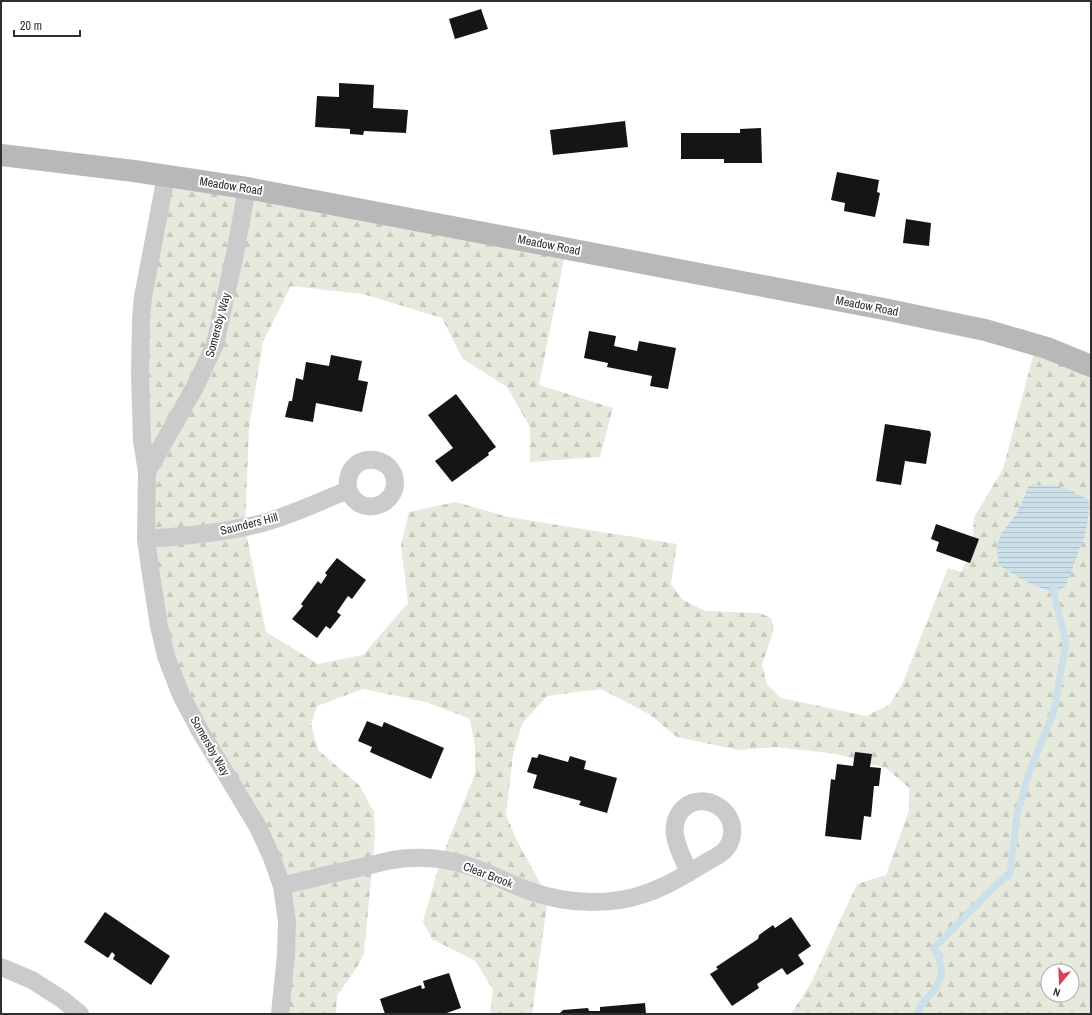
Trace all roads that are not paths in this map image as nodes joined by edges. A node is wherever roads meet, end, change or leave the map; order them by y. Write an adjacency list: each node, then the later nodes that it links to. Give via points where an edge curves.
1 (1, 155): 2 (street, Meadow Road)
2 (166, 176): 3 (street, Meadow Road); 5 (street, Somersby Way, via 141,320 142,441)
3 (247, 188): 4 (street, Meadow Road, via 985,330 1047,348); 5 (street, Somersby Way, via 215,344 196,385)
4 (1091, 366)
5 (147, 472): 7 (street, Somersby Way)
6 (348, 490): 7 (street, Saunders Hill, via 290,513 224,532)
7 (146, 539): 9 (street, Somersby Way, via 159,626 181,695 258,827)
8 (689, 872): 9 (street, Clear Brook, via 640,895 592,902 548,897 469,866 441,859 392,860)
9 (282, 886): 12 (street, Somersby Way, via 287,922)
10 (1, 967): 11 (street, via 32,980)
11 (80, 1014)
12 (280, 1014)

